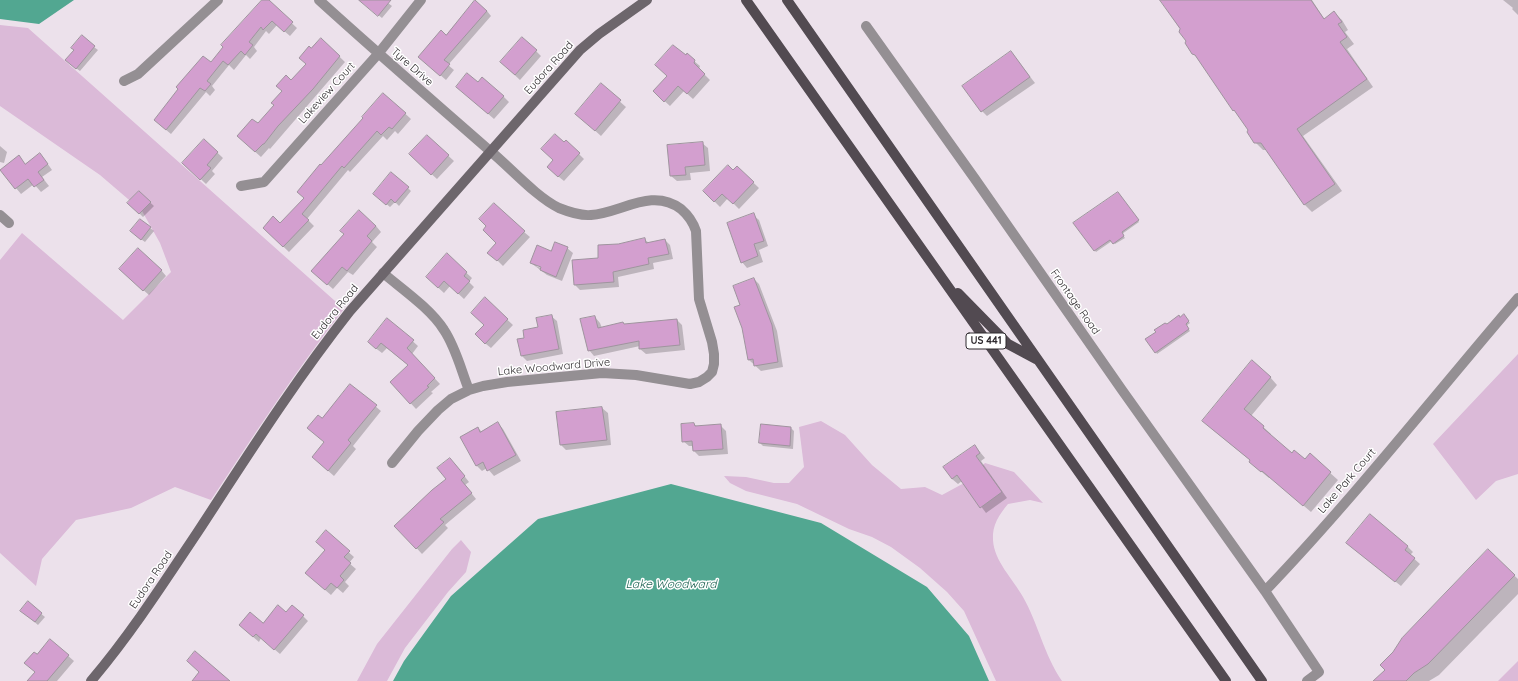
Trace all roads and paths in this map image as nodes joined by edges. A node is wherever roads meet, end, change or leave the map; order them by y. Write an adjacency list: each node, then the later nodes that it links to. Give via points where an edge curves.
1 (218, 0): 9 (street, via 138,74)
2 (319, 0): 8 (street, Tyre Drive)
3 (421, 0): 8 (street, Lakeview Court)
4 (647, 0): 10 (street, Eudora Road, via 580,50)
5 (746, 0): 15 (main road, US 441)
6 (787, 0): 17 (main road, US 441)
7 (866, 26): 20 (street, Frontage Road)
8 (378, 54): 10 (street, Tyre Drive); 11 (street, Lakeview Court, via 264,182)
9 (124, 81)
10 (491, 151): 14 (street, Eudora Road); 18 (street, Lake Woodward Drive, via 546,201 572,213 593,215 653,200 669,202 684,212 693,222 696,231 699,299 712,342 714,364 712,372 707,377 690,384 636,375 602,373 507,382)
11 (241, 186)
12 (0, 215): 13 (street)
13 (9, 223)
14 (384, 273): 18 (street, via 432,315 443,329 451,341); 21 (street, Eudora Road, via 317,352 146,610)
15 (938, 273): 17 (main road, via 1008,344); 22 (main road, US 441)
16 (1518, 298): 20 (street, Lake Park Court, via 1359,486)
17 (1037, 360): 23 (main road, US 441)
18 (469, 390): 19 (street, Lake Woodward Drive, via 451,399 438,410)
19 (392, 463)
20 (1265, 591): 24 (street, via 1319,672)
21 (91, 681)
22 (1226, 681)
23 (1262, 681)
24 (1307, 681)

